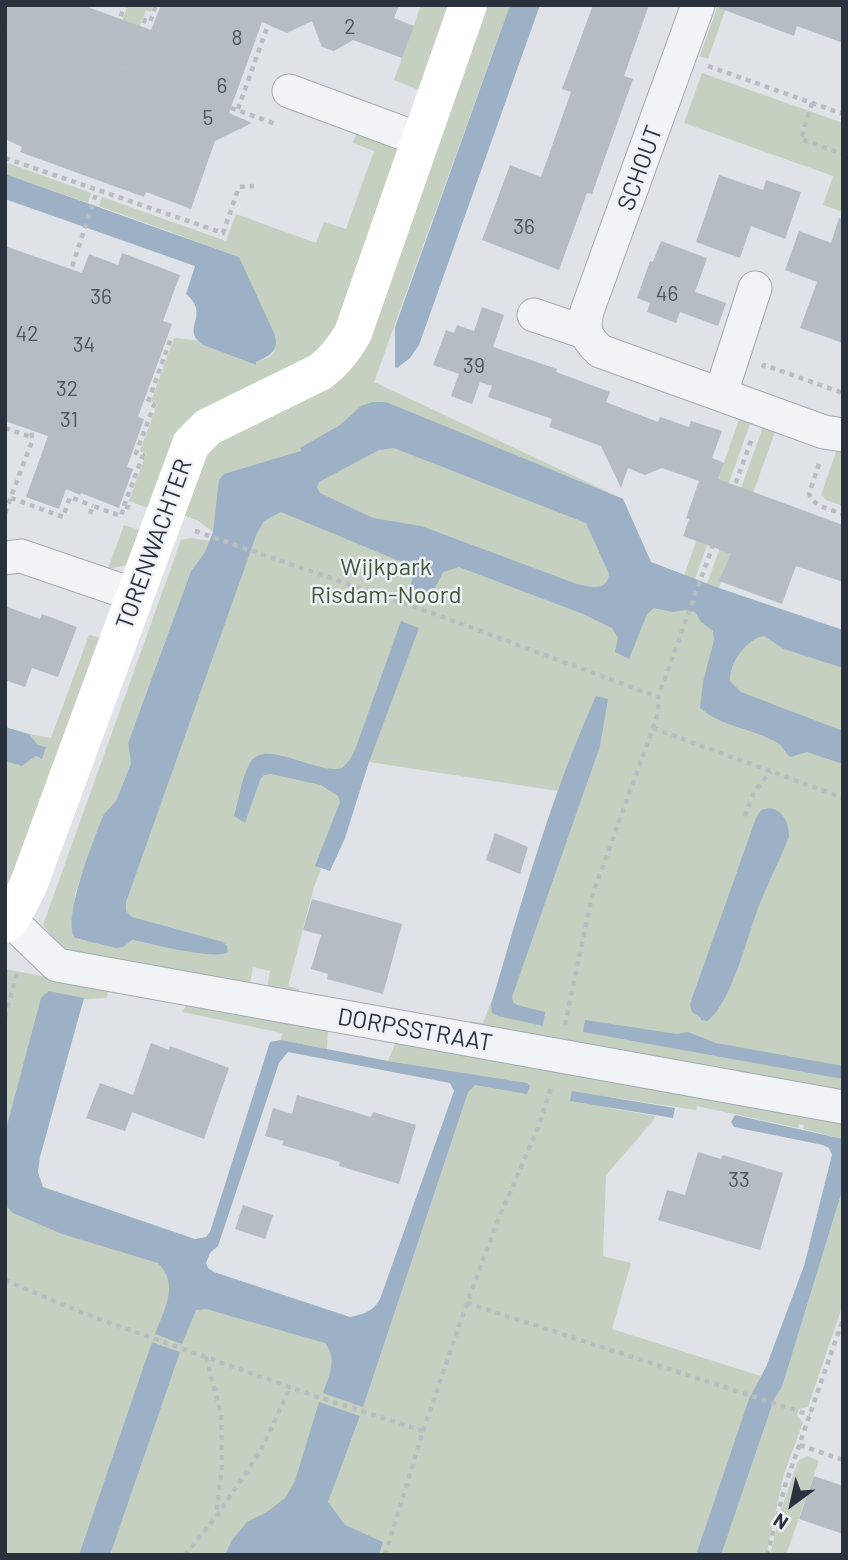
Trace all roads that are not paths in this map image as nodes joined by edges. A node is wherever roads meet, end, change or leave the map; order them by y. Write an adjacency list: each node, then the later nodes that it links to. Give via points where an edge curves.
1 (468, 5): 4 (street, TORENWACHTER)
2 (698, 5): 7 (street, SCHOUT, via 587,311)
3 (289, 91): 4 (street)
4 (421, 140): 11 (street, TORENWACHTER, via 344,349 320,372 197,435)
5 (755, 288): 8 (street)
6 (534, 315): 7 (street)
7 (584, 332): 8 (street, via 600,351)
8 (745, 402): 9 (street)
9 (836, 434)
10 (5, 558): 11 (street, via 21,556)
11 (135, 595): 12 (street, TORENWACHTER)
12 (14, 927): 13 (street, DORPSSTRAAT, via 57,965)
13 (843, 1107)

